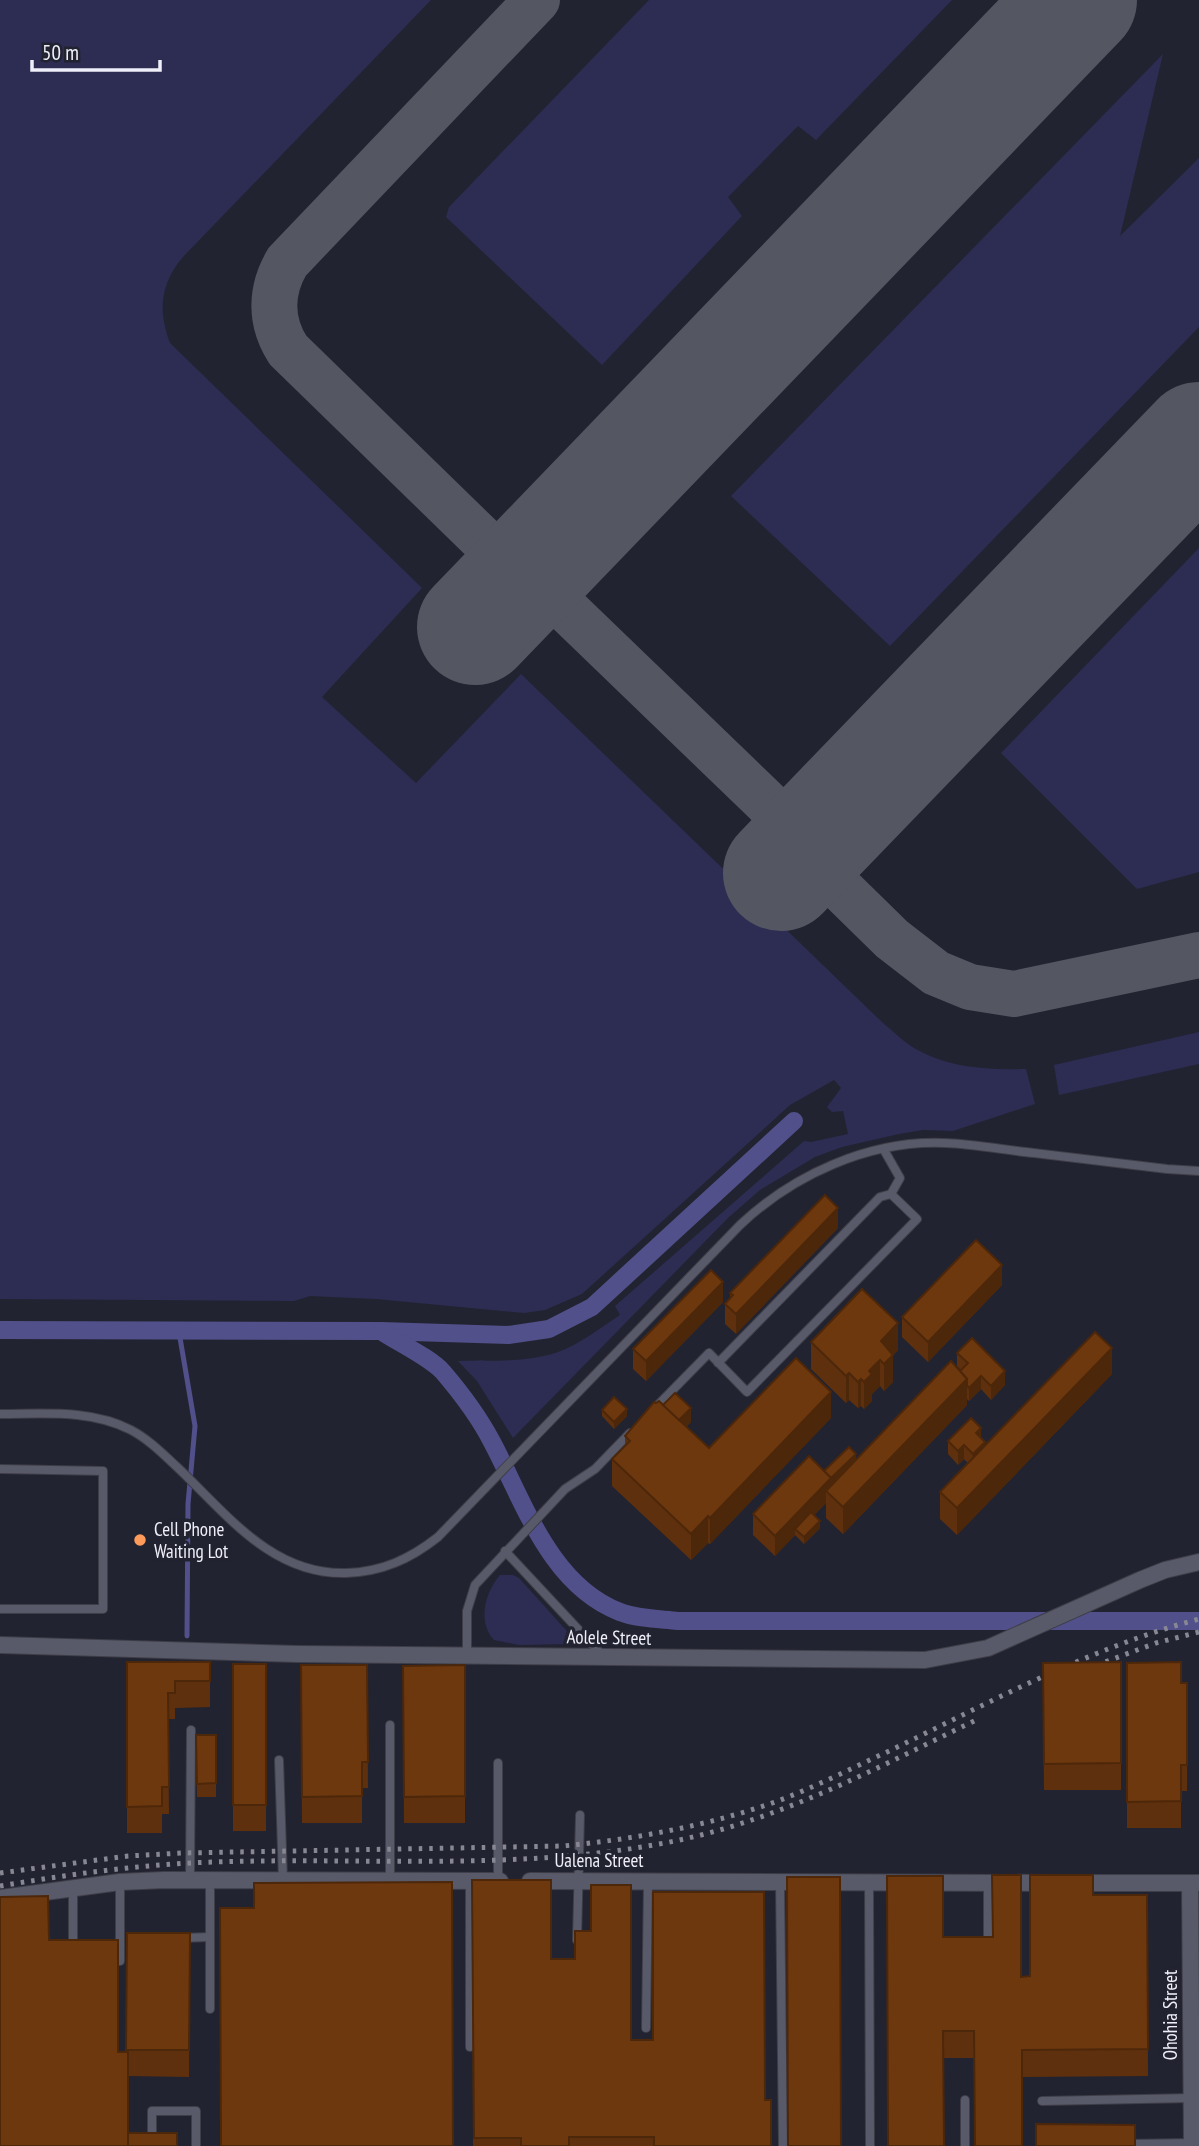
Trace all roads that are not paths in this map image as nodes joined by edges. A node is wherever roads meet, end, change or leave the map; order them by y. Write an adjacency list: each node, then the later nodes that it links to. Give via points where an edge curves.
1 (884, 1150): 2 (lane, via 941,1143); 3 (lane, via 900,1178); 6 (lane, via 807,1176 763,1204 438,1537 407,1559 373,1570 338,1573 303,1567 272,1553 163,1454 120,1425 90,1416)
2 (1199, 1171)
3 (891, 1194): 4 (lane, via 880,1197); 4 (lane, via 917,1219 747,1392)
4 (719, 1363): 5 (lane, via 709,1353)
5 (652, 1411)
6 (0, 1414)
7 (633, 1430): 9 (lane, via 595,1469 565,1489)
8 (0, 1469): 11 (lane, via 103,1471 103,1609)
9 (505, 1551): 13 (lane, via 475,1584 470,1597); 14 (lane)
10 (1199, 1562): 14 (street, Aolele Street, via 1165,1570 1010,1639 957,1655 906,1661)
11 (0, 1609)
12 (0, 1645): 13 (street, Aolele Street)
13 (467, 1657): 14 (street, Aolele Street)
14 (605, 1658)
15 (390, 1725): 23 (lane)
16 (191, 1730): 20 (lane)
17 (279, 1760): 22 (lane)
18 (498, 1763): 25 (lane)
19 (580, 1815): 26 (lane)
20 (190, 1880): 21 (street, Ualena Street); 28 (street, Ualena Street)
21 (210, 1880): 22 (street, Ualena Street); 35 (lane)
22 (282, 1880): 23 (street, Ualena Street)
23 (390, 1880): 24 (street, Ualena Street)
24 (470, 1880): 25 (street, Ualena Street); 43 (lane)
25 (498, 1881): 26 (street, Ualena Street)
26 (578, 1881): 27 (street, Ualena Street); 37 (lane)
27 (648, 1881): 29 (street, Ualena Street); 42 (lane)
28 (120, 1882): 33 (street, Ualena Street); 40 (lane, via 120,1961)
29 (780, 1882): 30 (street, Ualena Street); 51 (lane)
30 (869, 1882): 31 (street, Ualena Street); 52 (lane)
31 (988, 1882): 32 (street, Ualena Street, via 1038,1886); 38 (lane)
32 (1195, 1883): 44 (street, Ohohia Street)
33 (74, 1888): 34 (street, Ualena Street); 39 (lane)
34 (0, 1898)
35 (210, 1937): 36 (lane); 41 (lane)
36 (170, 1938)
37 (578, 1943)
38 (988, 1957)
39 (73, 1960)
40 (96, 1961)
41 (210, 2009)
42 (646, 2028)
43 (470, 2047)
44 (1194, 2089): 46 (lane); 48 (street, Ohohia Street)
45 (965, 2100): 53 (lane)
46 (1042, 2101)
47 (1109, 2144): 48 (lane)
48 (1192, 2144)
49 (152, 2146): 50 (lane, via 152,2111 196,2111)
50 (196, 2146)
51 (783, 2146)
52 (870, 2146)
53 (965, 2146)

